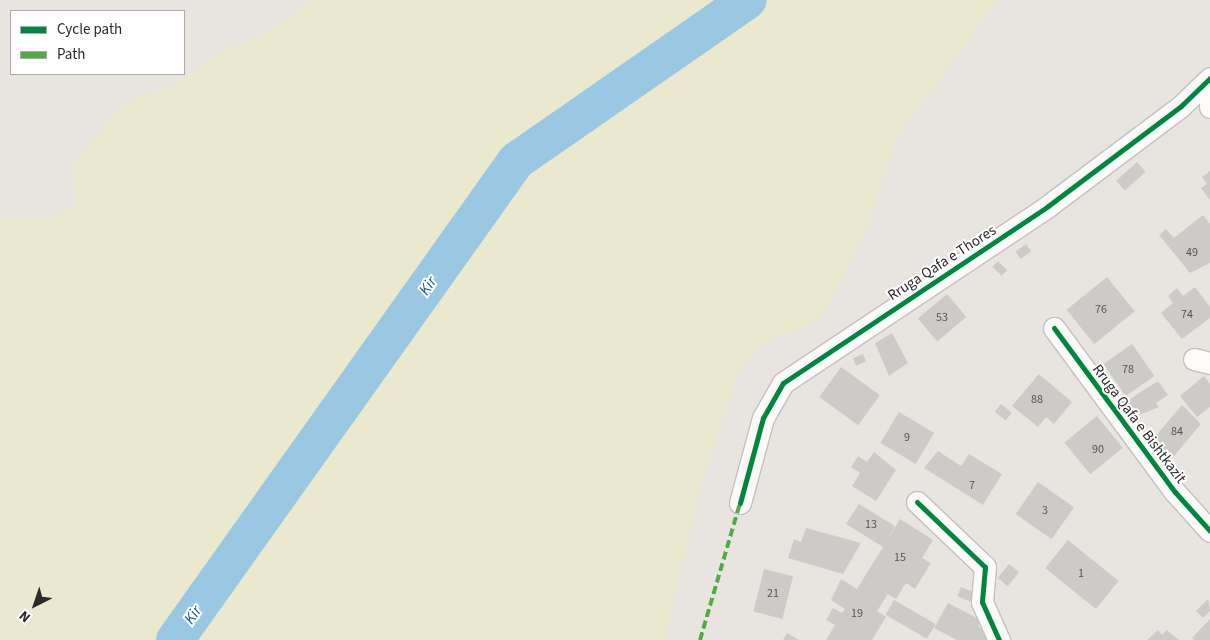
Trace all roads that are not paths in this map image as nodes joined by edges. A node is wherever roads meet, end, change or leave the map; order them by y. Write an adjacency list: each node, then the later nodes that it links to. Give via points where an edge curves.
1 (1210, 78): 6 (street, Rruga Qafa e Thores, via 1182,106 1048,206 783,383 764,418)
2 (1210, 96): 3 (street)
3 (1210, 107)
4 (1054, 328): 7 (street, Rruga Qafa e Bishtkazit, via 1174,492)
5 (917, 502): 8 (street, via 985,567 982,602)
6 (740, 503)
7 (1210, 531)
8 (999, 640)

